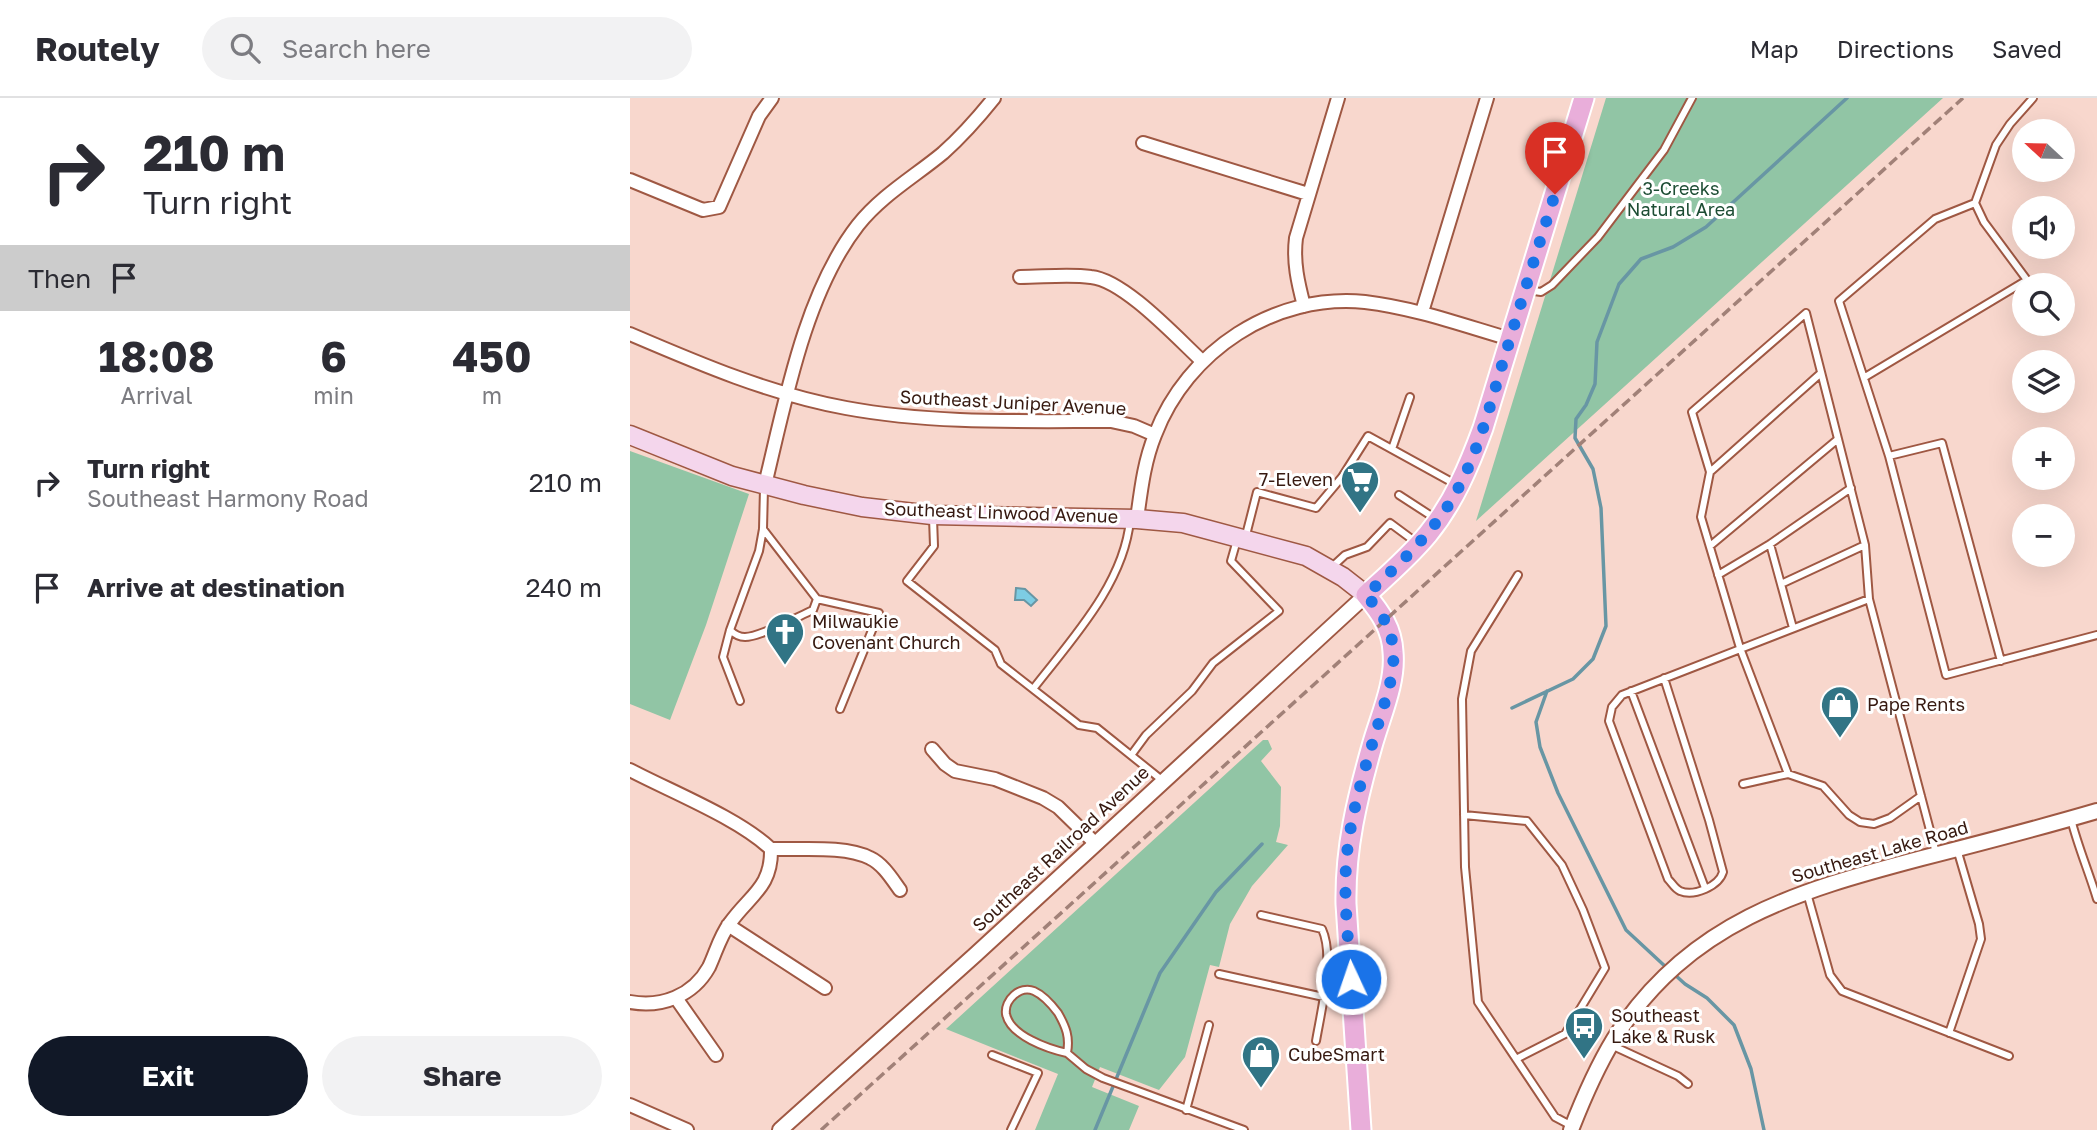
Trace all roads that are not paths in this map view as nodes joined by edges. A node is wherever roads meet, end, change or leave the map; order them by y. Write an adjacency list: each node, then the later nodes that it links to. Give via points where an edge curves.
1 (772, 98): 9 (street, via 758,116 719,207 703,210)
2 (994, 98): 21 (street, via 961,136 858,225 837,255 822,285)
3 (1338, 98): 10 (street)
4 (1487, 98): 15 (street)
5 (1584, 98): 13 (main road)
6 (1692, 98): 13 (lane, via 1664,150 1598,237 1552,285 1541,292)
7 (2033, 98): 11 (lane, via 1996,145)
8 (1143, 143): 10 (street)
9 (630, 180)
10 (1308, 194): 14 (street, via 1294,256)
11 (1975, 203): 20 (lane, via 1934,219 1839,301); 20 (lane, via 2027,280)
12 (1020, 277): 18 (street, via 1107,281)
13 (1525, 290): 17 (main road)
14 (1304, 306): 15 (street, via 1363,302); 18 (street, via 1248,328)
15 (1422, 312): 17 (street)
16 (630, 334): 21 (street, Southeast Juniper Avenue)
17 (1510, 339): 30 (main road, via 1483,428)
18 (1202, 360): 24 (street, via 1175,394)
19 (1821, 373): 25 (lane); 28 (lane); 28 (lane, via 1806,313 1692,412)
20 (1865, 377): 27 (lane)
21 (787, 394): 24 (street, Southeast Juniper Avenue, via 881,414 967,421 1111,421); 29 (street)
22 (1410, 397): 26 (lane)
23 (630, 435): 29 (main road, Southeast Linwood Avenue, via 709,468)
24 (1155, 435): 34 (street)
25 (1838, 439): 31 (lane); 41 (lane)
26 (1392, 449): 30 (lane); 37 (lane, via 1368,436 1315,508 1257,492)
27 (1889, 456): 53 (lane, via 1942,443); 53 (lane, via 1946,675)
28 (1710, 472): 41 (lane, via 1701,517)
29 (765, 485): 33 (main road, Southeast Linwood Avenue, via 843,503); 36 (lane)
30 (1459, 486): 35 (main road)
31 (1851, 488): 39 (lane); 40 (lane)
32 (1399, 495): 35 (lane)
33 (932, 515): 34 (main road, Southeast Linwood Avenue); 55 (lane, via 934,546 907,581 995,650 1001,664)
34 (1134, 518): 37 (main road, Southeast Linwood Avenue, via 1182,523); 55 (lane, via 1099,603)
35 (1438, 520): 38 (main road)
36 (763, 528): 47 (lane); 50 (lane)
37 (1242, 538): 42 (main road, Southeast Linwood Avenue, via 1290,551); 60 (lane, via 1231,561 1279,611 1213,663)
38 (1419, 544): 42 (lane, via 1390,523 1367,547 1345,555); 46 (main road)
39 (1770, 544): 44 (lane); 45 (lane)
40 (1866, 545): 45 (lane); 48 (lane)
41 (1710, 546): 44 (lane)
42 (1330, 569): 46 (main road, Southeast Linwood Avenue)
43 (1518, 575): 67 (lane, via 1471,652 1462,699)
44 (1718, 575): 52 (lane)
45 (1781, 584): 49 (lane)
46 (1366, 595): 63 (street, Southeast Railroad Avenue); 84 (main road, via 1388,626 1394,660 1348,848 1346,895)
47 (817, 599): 50 (lane, via 813,610 755,635 744,637); 58 (lane, via 879,613)
48 (1869, 599): 49 (lane); 65 (lane)
49 (1793, 628): 52 (lane)
50 (730, 630): 57 (lane, via 723,657)
51 (2097, 635): 53 (lane)
52 (1740, 648): 54 (lane); 62 (lane)
53 (2001, 661)
54 (1664, 678): 56 (lane); 73 (lane, via 1723,872 1721,880)
55 (1033, 689): 60 (lane, via 1079,725 1097,728)
56 (1631, 691): 73 (lane); 73 (lane, via 1612,706 1609,721 1668,879 1678,891 1689,894)
57 (740, 701)
58 (840, 709)
59 (932, 749): 69 (street, via 955,771 995,779 1043,798)
60 (1132, 754): 63 (lane)
61 (630, 770): 70 (street, via 743,827)
62 (1788, 774): 64 (lane); 65 (lane, via 1823,786 1860,822 1874,824 1890,818)
63 (1163, 781): 69 (street, Southeast Railroad Avenue)
64 (1744, 784)
65 (1921, 796): 72 (lane)
66 (2097, 811): 68 (street, Southeast Lake Road)
67 (1464, 815): 93 (lane, via 1478,1002); 93 (lane, via 1527,821 1562,865 1605,968 1565,1034)
68 (2071, 819): 71 (street, Southeast Lake Road); 76 (lane)
69 (1096, 844): 99 (street, Southeast Railroad Avenue)
70 (771, 849): 74 (street, via 849,851 871,858); 78 (street, via 771,868 763,885)
71 (1957, 849): 72 (street, Southeast Lake Road); 86 (lane, via 1981,939)
72 (1937, 855): 75 (street, Southeast Lake Road)
73 (1705, 888)
74 (900, 890)
75 (1806, 891): 86 (lane, via 1833,982 1850,995); 88 (street, Southeast Lake Road, via 1746,917 1702,946 1656,987)
76 (2097, 900)
77 (1261, 915): 81 (lane, via 1322,929 1327,952)
78 (728, 925): 80 (street); 82 (street, via 704,974)
79 (1219, 974): 81 (lane)
80 (825, 988)
81 (1323, 997): 84 (lane); 87 (lane)
82 (676, 998): 83 (street, via 662,1003); 90 (street)
83 (630, 1002)
84 (1353, 1004): 102 (main road)
85 (1209, 1025): 96 (lane)
86 (1949, 1033): 92 (lane)
87 (1316, 1041)
88 (1611, 1045): 94 (lane); 97 (street, Southeast Lake Road)
89 (1067, 1053): 89 (lane, via 1065,1024 1055,1009 1033,990 1014,994 1005,1013 1009,1022 1036,1043); 96 (lane, via 1103,1078)
90 (716, 1055)
91 (992, 1055): 100 (lane, via 1038,1073)
92 (2009, 1056)
93 (1516, 1059): 97 (lane, via 1555,1117)
94 (1688, 1084)
95 (630, 1105): 98 (street)
96 (1186, 1110): 101 (lane)
97 (1576, 1129)
98 (687, 1130)
99 (780, 1130)
100 (1011, 1130)
101 (1244, 1130)
102 (1361, 1130)

